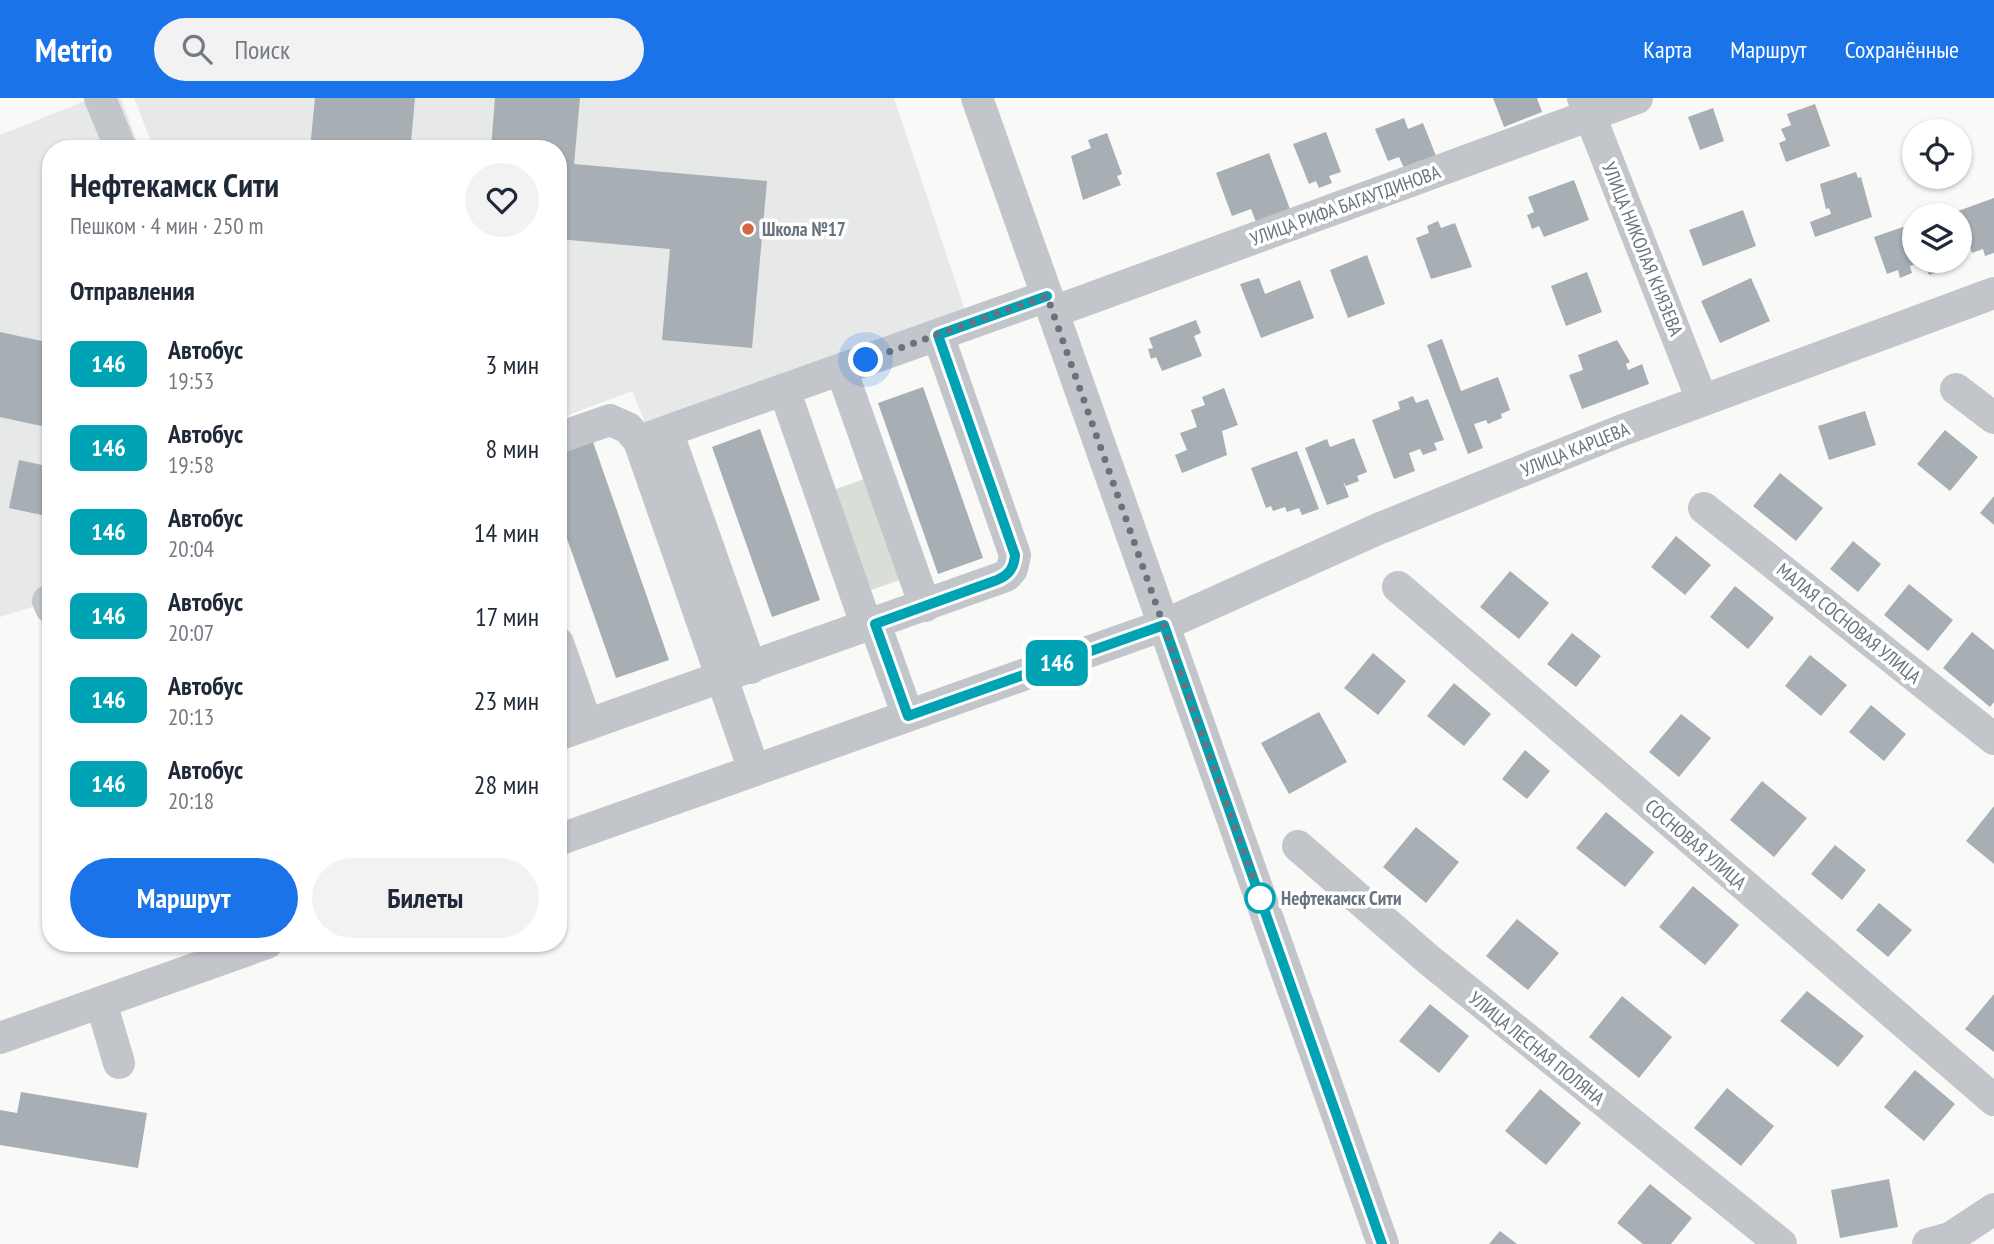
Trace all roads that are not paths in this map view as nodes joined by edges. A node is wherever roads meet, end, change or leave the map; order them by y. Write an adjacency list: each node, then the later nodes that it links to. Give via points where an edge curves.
1 (100, 98): 5 (street)
2 (977, 98): 7 (street)
3 (1637, 98): 4 (street, УЛИЦА РИФА БАГАУТДИНОВА)
4 (1586, 107): 7 (street, УЛИЦА РИФА БАГАУТДИНОВА); 12 (street, УЛИЦА НИКОЛАЯ КНЯЗЕВА)
5 (117, 140)
6 (1994, 293): 12 (street, УЛИЦА КАРЦЕВА)
7 (1050, 304): 8 (street, УЛИЦА РИФА БАГАУТДИНОВА); 20 (street)
8 (938, 335): 9 (street, УЛИЦА РИФА БАГАУТДИНОВА); 18 (street, via 1015,562 1006,576)
9 (841, 369): 11 (street, УЛИЦА РИФА БАГАУТДИНОВА); 18 (street)
10 (1956, 388): 13 (street)
11 (783, 389): 15 (street, УЛИЦА РИФА БАГАУТДИНОВА); 19 (street)
12 (1702, 400): 20 (street, УЛИЦА КАРЦЕВА, via 1378,529)
13 (1994, 418)
14 (567, 435): 15 (street, via 610,420)
15 (653, 436): 21 (street)
16 (1704, 508): 25 (street, МАЛАЯ СОСНОВАЯ УЛИЦА)
17 (1398, 587): 33 (street, СОСНОВАЯ УЛИЦА)
18 (925, 606): 19 (street)
19 (871, 625): 21 (street); 23 (street)
20 (1164, 625): 23 (street, УЛИЦА КАРЦЕВА); 35 (street)
21 (736, 673): 24 (street); 26 (street)
22 (567, 695): 24 (street)
23 (908, 716): 26 (street, УЛИЦА КАРЦЕВА)
24 (573, 730)
25 (1994, 739)
26 (754, 770): 27 (street, УЛИЦА КАРЦЕВА)
27 (567, 837)
28 (1298, 846): 36 (street, УЛИЦА ЛЕСНАЯ ПОЛЯНА, via 1429,960)
29 (242, 952): 30 (street)
30 (102, 1002): 31 (street); 32 (street)
31 (0, 1038)
32 (119, 1063)
33 (1994, 1100)
34 (1994, 1209): 37 (street, via 1950,1238)
35 (1382, 1244)
36 (1781, 1244)
37 (1928, 1244)

